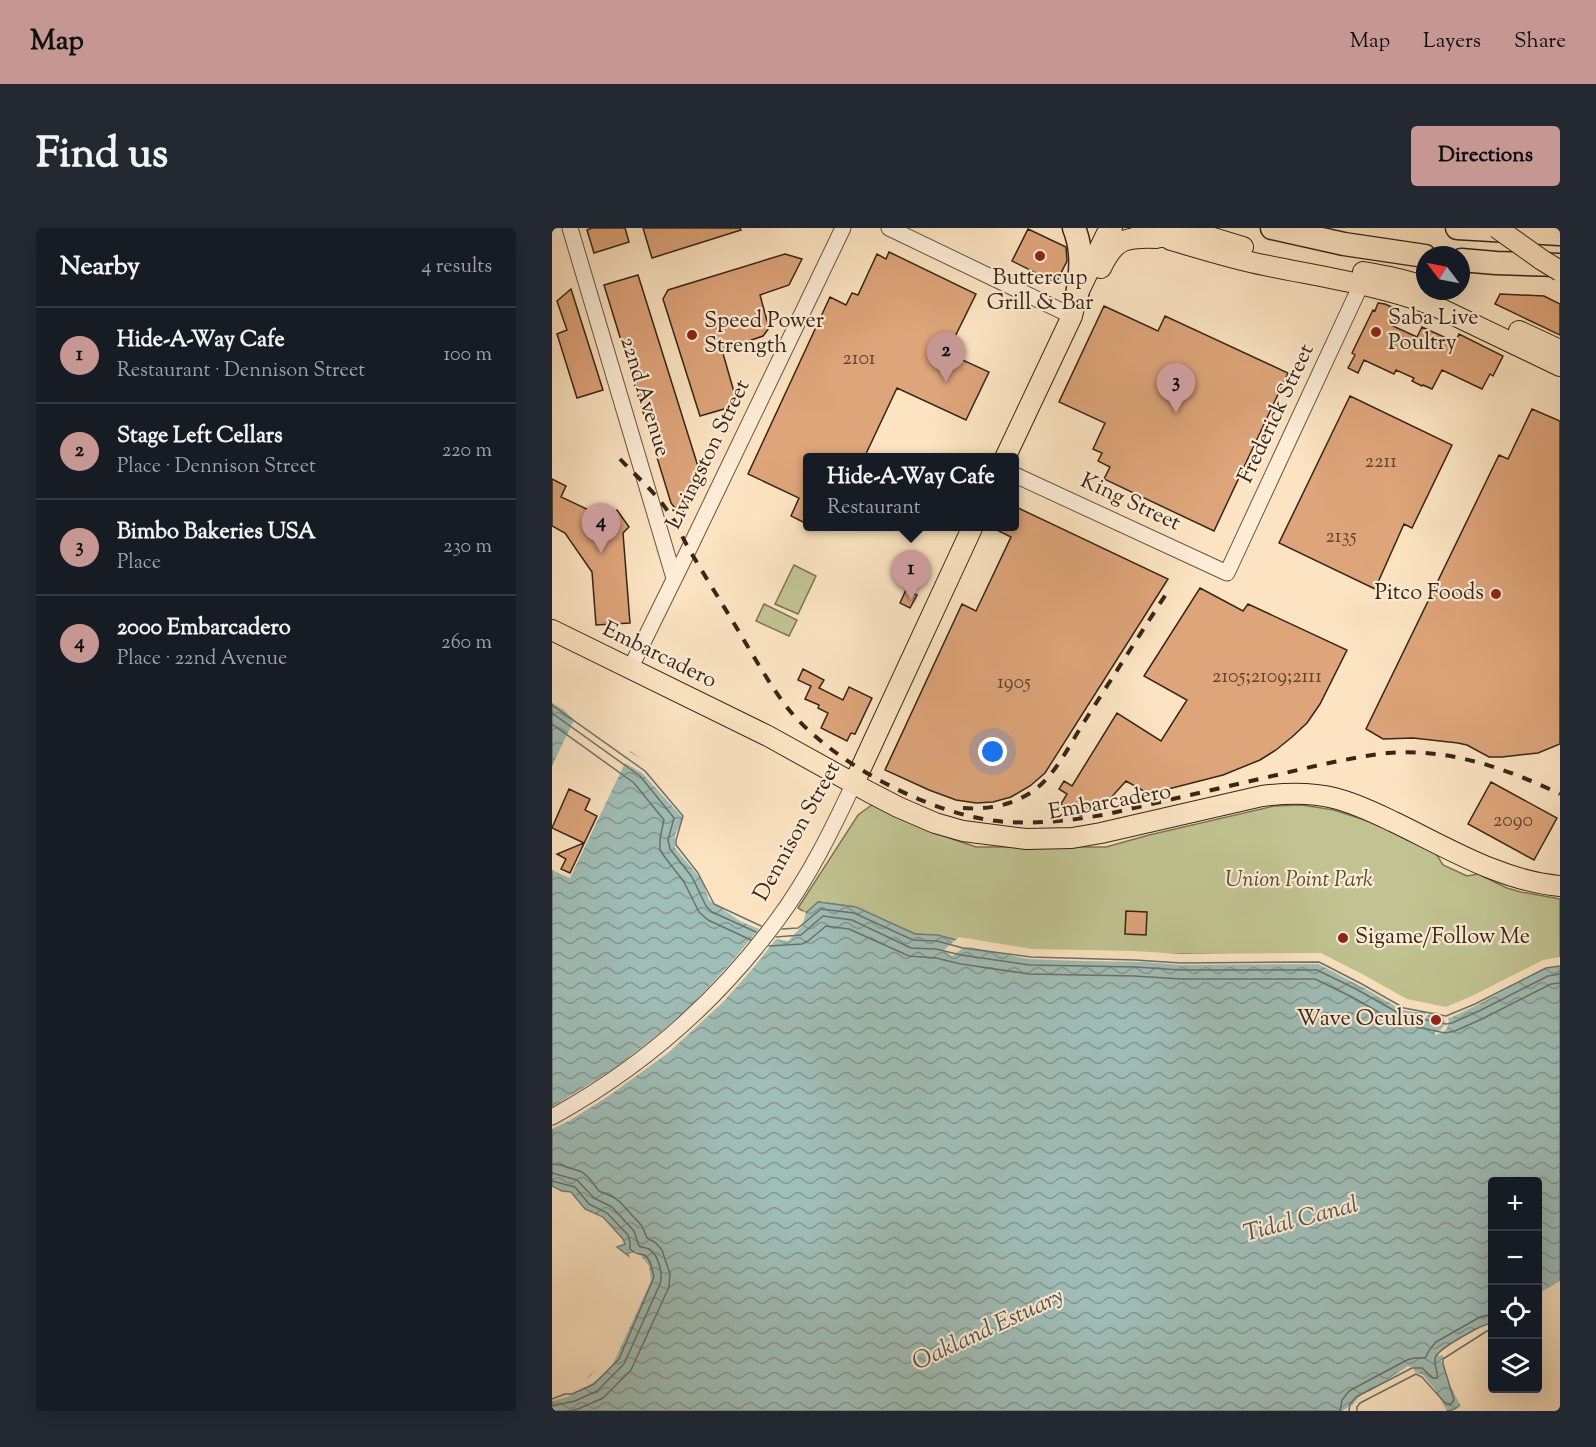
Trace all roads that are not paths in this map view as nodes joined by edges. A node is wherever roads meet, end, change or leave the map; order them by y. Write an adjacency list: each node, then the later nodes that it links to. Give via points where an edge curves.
1 (570, 228): 26 (street, 22nd Avenue)
2 (843, 228): 26 (street, Livingston Street)
3 (889, 228): 19 (street)
4 (1074, 228): 19 (highway, via 1081,271)
5 (1112, 228): 19 (main road)
6 (1141, 228): 10 (main road)
7 (1272, 228): 12 (highway)
8 (1457, 228): 11 (highway)
9 (1497, 228): 15 (main road, bridge)
10 (1175, 234): 16 (main road, via 1262,265); 19 (main road, via 1126,239 1115,246 1085,300)
11 (1560, 234)
12 (1416, 255)
13 (1470, 261): 14 (highway)
14 (1560, 265)
15 (1560, 271)
16 (1364, 279): 17 (main road, via 1392,277); 21 (main road, via 1435,306); 25 (street, Frederick Street)
17 (1416, 283)
18 (1453, 300): 20 (main road)
19 (1075, 306): 22 (main road)
20 (1560, 350)
21 (1560, 366)
22 (1007, 453)
23 (1019, 477): 25 (street, King Street)
24 (971, 531): 29 (main road, Dennison Street)
25 (1227, 573)
26 (674, 579): 28 (street, Livingston Street)
27 (552, 630): 28 (main road, Embarcadero)
28 (630, 669): 29 (main road, Embarcadero)
29 (854, 783): 30 (main road, Embarcadero, via 935,822 963,831 1026,839 1082,836 1282,793 1333,797 1502,873); 31 (street, Dennison Street, via 800,887 730,978 687,1022 632,1067)
30 (1560, 886)
31 (552, 1117)

